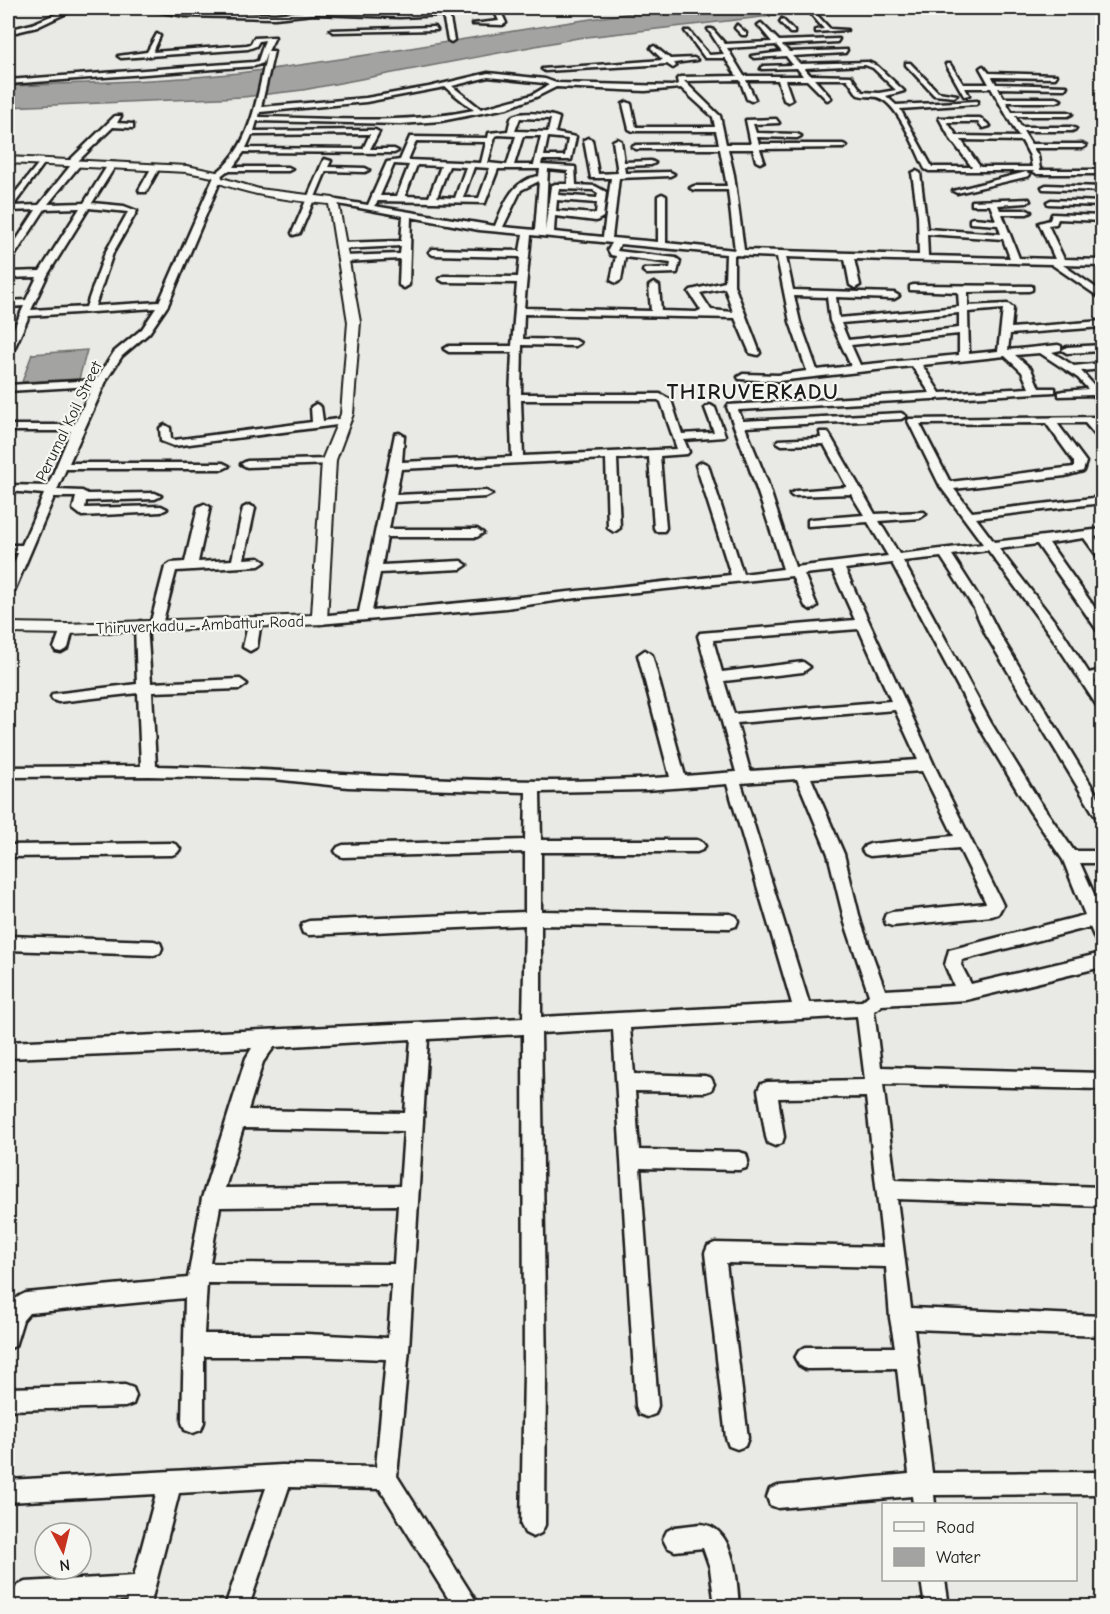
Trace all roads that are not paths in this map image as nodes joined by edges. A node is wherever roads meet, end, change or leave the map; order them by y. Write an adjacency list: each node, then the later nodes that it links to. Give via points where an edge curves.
1 (74, 8): 21 (street, via 46,22)
2 (142, 8): 9 (street, via 185,14)
3 (496, 8): 4 (street); 5 (street); 11 (street, via 504,25)
4 (533, 8)
5 (446, 9): 7 (street); 33 (street)
6 (315, 10): 7 (street); 9 (street)
7 (372, 14): 16 (street)
8 (815, 15): 18 (street)
9 (275, 16): 32 (street)
10 (782, 21): 24 (street)
11 (475, 24)
12 (761, 25): 27 (street)
13 (737, 27): 29 (street, via 742,34)
14 (435, 29): 16 (street)
15 (333, 30): 16 (street)
16 (366, 30)
17 (710, 30): 36 (street)
18 (828, 30): 19 (street); 20 (street)
19 (844, 30)
20 (810, 31)
21 (8, 32)
22 (687, 32): 43 (street, via 707,57)
23 (784, 32): 24 (street)
24 (792, 32): 25 (street)
25 (801, 32)
26 (760, 33): 27 (street)
27 (768, 33): 28 (street); 35 (street)
28 (776, 33)
29 (752, 34)
30 (157, 36): 40 (street)
31 (238, 38): 37 (street)
32 (272, 38): 37 (street); 51 (street, via 261,62 252,65); 81 (street)
33 (451, 40)
34 (837, 40): 35 (street)
35 (776, 43): 36 (street); 41 (street)
36 (725, 46): 43 (street)
37 (235, 48): 40 (street, via 179,48)
38 (654, 48): 46 (street)
39 (845, 51): 41 (street)
40 (149, 54): 42 (street)
41 (787, 54): 44 (street); 50 (street)
42 (121, 56)
43 (728, 56): 58 (street)
44 (754, 56)
45 (694, 60): 46 (street)
46 (667, 62): 53 (street); 64 (street, via 677,70)
47 (135, 64): 51 (street)
48 (828, 64): 50 (street); 57 (street); 71 (street, via 872,64 901,91)
49 (908, 64): 72 (street, via 936,94)
50 (796, 65): 54 (street); 60 (street)
51 (169, 66): 61 (street)
52 (946, 66): 72 (street)
53 (570, 68): 62 (street, via 544,66); 67 (street)
54 (764, 68)
55 (23, 72): 61 (street)
56 (1050, 74): 69 (street, via 985,71)
57 (841, 77): 60 (street); 71 (street, via 849,77 861,95)
58 (744, 78): 59 (street); 64 (street); 74 (street)
59 (780, 78): 60 (street); 75 (street)
60 (808, 78): 73 (street)
61 (18, 81): 63 (street)
62 (545, 81): 65 (street, via 488,75); 66 (street)
63 (8, 82)
64 (681, 82): 67 (street, via 672,88 645,89); 93 (street, via 716,116)
65 (447, 85): 79 (street); 82 (street)
66 (555, 85): 67 (street); 82 (street, via 534,96)
67 (570, 85)
68 (964, 86): 69 (street)
69 (994, 86): 70 (street); 76 (street)
70 (1065, 87)
71 (881, 95): 80 (street)
72 (966, 95): 80 (street, via 974,102)
73 (827, 98)
74 (751, 99)
75 (788, 100)
76 (1002, 100): 77 (street); 83 (street)
77 (1057, 100)
78 (627, 104): 93 (street, via 633,129)
79 (368, 106): 81 (street); 88 (street)
80 (894, 107): 140 (street, via 929,169)
81 (257, 110): 86 (street)
82 (480, 111): 89 (street, via 441,119)
83 (1010, 114): 84 (street); 94 (street)
84 (1068, 114)
85 (118, 118): 90 (street)
86 (255, 119): 88 (street); 98 (street)
87 (776, 121): 102 (street, via 750,122)
88 (368, 122): 89 (street)
89 (378, 122): 96 (street)
90 (111, 125): 91 (street); 129 (street)
91 (130, 126)
92 (986, 126): 105 (street, via 980,120 940,118)
93 (719, 129): 114 (street)
94 (1019, 129): 95 (street); 109 (street)
95 (1072, 129)
96 (375, 132): 97 (street); 98 (street); 117 (street)
97 (387, 132)
98 (248, 133): 116 (street)
99 (511, 133): 100 (street); 101 (street, via 519,116 554,116); 106 (street, via 494,134)
100 (520, 134): 101 (street); 136 (street)
101 (548, 135): 122 (street); 122 (street, via 572,137 568,158)
102 (753, 135): 103 (street); 115 (street)
103 (797, 136)
104 (815, 137): 110 (street)
105 (954, 138): 109 (street); 140 (street)
106 (491, 140): 120 (street); 134 (street)
107 (588, 140): 150 (street, via 592,175)
108 (617, 141): 131 (street)
109 (1026, 142): 112 (street); 145 (street)
110 (820, 146): 111 (street); 115 (street); 121 (street, via 826,154)
111 (843, 146)
112 (1082, 146)
113 (636, 147): 114 (street)
114 (723, 147): 115 (street); 156 (street)
115 (757, 147): 126 (street)
116 (241, 150): 117 (street); 141 (street)
117 (365, 151): 118 (street)
118 (394, 151)
119 (434, 151): 120 (street); 120 (street); 127 (street, via 413,139); 128 (street)
120 (456, 154): 133 (street); 163 (street)
121 (848, 155)
122 (539, 158): 138 (street)
123 (8, 160): 124 (main road)
124 (42, 161): 129 (main road); 173 (street)
125 (327, 161): 143 (street)
126 (760, 161)
127 (403, 162): 128 (street); 167 (street, via 392,162)
128 (414, 162): 161 (street)
129 (75, 163): 132 (main road); 172 (street)
130 (651, 163): 131 (street)
131 (620, 164): 150 (street)
132 (112, 165): 137 (main road); 171 (street)
133 (471, 165): 134 (street); 164 (street)
134 (484, 165): 135 (street)
135 (495, 166): 136 (street); 164 (street, via 482,201)
136 (510, 166): 138 (street)
137 (156, 167): 149 (main road, via 187,169); 158 (street)
138 (540, 167): 139 (street); 151 (street)
139 (554, 168): 152 (street); 153 (street, via 572,169)
140 (977, 168): 145 (street)
141 (226, 169): 142 (street); 149 (street)
142 (288, 169)
143 (323, 169): 144 (street); 162 (street)
144 (365, 170)
145 (1038, 171): 146 (street); 154 (street); 159 (street)
146 (1102, 172)
147 (916, 173): 184 (street)
148 (670, 174): 150 (street)
149 (217, 177): 162 (main road, via 277,195); 227 (street, Perumal Koil Street)
150 (618, 177): 190 (street)
151 (543, 178): 183 (street, via 523,183); 186 (street)
152 (554, 184)
153 (572, 184)
154 (1046, 187): 157 (street); 168 (street)
155 (694, 188): 156 (street)
156 (731, 188): 195 (street)
157 (1102, 189)
158 (143, 190)
159 (957, 191)
160 (662, 196): 192 (street)
161 (400, 198): 163 (street); 167 (street)
162 (310, 199): 165 (main road); 187 (street)
163 (432, 199): 164 (street)
164 (458, 200)
165 (333, 201): 167 (street); 194 (main road, Thiruverkadu - Ambattur Road)
166 (1026, 201): 174 (street, via 995,201)
167 (373, 202): 175 (street)
168 (1051, 202): 170 (street); 178 (street)
169 (975, 203): 174 (street)
170 (1102, 204)
171 (84, 206): 172 (street); 207 (street); 228 (street, via 133,211 109,253)
172 (42, 207): 173 (street); 201 (street)
173 (8, 208)
174 (995, 208): 177 (street); 182 (street)
175 (406, 213): 183 (street); 191 (street)
176 (552, 213): 179 (street); 179 (street, via 553,197 601,201 599,217); 186 (street)
177 (1027, 213)
178 (1055, 216): 180 (street); 204 (street, via 1053,222 1043,223)
179 (588, 218): 188 (street)
180 (1102, 218)
181 (973, 221): 182 (street)
182 (1000, 223): 189 (street)
183 (498, 229): 185 (street)
184 (923, 231): 189 (street); 202 (street)
185 (527, 232): 186 (street); 196 (street)
186 (546, 232): 188 (street)
187 (296, 233)
188 (580, 234): 190 (street)
189 (1006, 237): 203 (street)
190 (612, 241): 192 (street); 197 (street, via 612,251)
191 (405, 243): 194 (street); 199 (street)
192 (662, 246): 195 (street)
193 (433, 252): 196 (street)
194 (343, 253): 199 (street); 269 (main road, Thiruverkadu - Ambattur Road, via 354,322)
195 (735, 253): 198 (street); 212 (street)
196 (525, 254): 210 (street)
197 (621, 254): 206 (street, via 676,261 675,270); 211 (street)
198 (781, 254): 200 (street); 221 (street)
199 (405, 256): 213 (street)
200 (849, 256): 202 (street); 214 (street)
201 (8, 259)
202 (924, 259): 203 (street)
203 (1016, 261): 204 (street)
204 (1058, 262): 205 (street); 220 (street)
205 (1102, 263)
206 (647, 271)
207 (43, 274): 208 (street); 225 (street)
208 (8, 275)
209 (444, 279): 210 (street)
210 (522, 280): 230 (street)
211 (616, 280)
212 (729, 284): 231 (street, via 694,292); 234 (street)
213 (404, 285)
214 (855, 285)
215 (654, 286): 233 (street)
216 (913, 288): 219 (street)
217 (1029, 288): 219 (street)
218 (1102, 288): 220 (street)
219 (963, 289): 229 (street)
220 (1090, 289): 224 (street)
221 (789, 293): 222 (street); 253 (street)
222 (831, 294): 223 (street); 235 (street)
223 (894, 296)
224 (1102, 296)
225 (29, 303): 226 (street); 232 (street)
226 (8, 304)
227 (163, 305): 228 (street); 255 (street, Perumal Koil Street, via 146,331 118,354)
228 (90, 308): 232 (street)
229 (963, 308): 235 (street); 237 (street); 238 (street, via 1007,307)
230 (520, 311): 233 (street); 241 (street)
231 (706, 313): 233 (street); 234 (street)
232 (25, 314): 245 (street)
233 (656, 314)
234 (739, 315): 246 (street)
235 (836, 321): 240 (street)
236 (1102, 324): 238 (street)
237 (962, 331): 240 (street); 248 (street)
238 (1005, 331): 247 (street)
239 (575, 343): 241 (street)
240 (844, 343): 251 (street)
241 (519, 346): 243 (street); 262 (street)
242 (1102, 348): 244 (street)
243 (449, 349)
244 (1043, 350): 247 (street); 252 (street)
245 (8, 351)
246 (754, 353)
247 (1005, 354): 248 (street); 258 (street, via 1027,371)
248 (964, 357): 249 (street)
249 (915, 362): 251 (street); 260 (street)
250 (1102, 366): 252 (street)
251 (857, 369): 253 (street)
252 (1072, 369): 261 (street)
253 (813, 373): 254 (street)
254 (743, 377)
255 (100, 383): 256 (street); 273 (street, Perumal Koil Street)
256 (8, 389)
257 (1051, 390): 258 (street)
258 (1035, 391): 260 (street)
259 (1063, 394): 261 (street)
260 (937, 396): 271 (street, via 733,406)
261 (1099, 396)
262 (515, 397): 277 (street, via 660,397 666,400); 281 (street)
263 (316, 407): 270 (street)
264 (710, 408): 277 (street, via 720,435)
265 (901, 416): 271 (street)
266 (1049, 420): 267 (street); 290 (street, via 1080,462 1079,469); 290 (street, via 913,421)
267 (1088, 420): 268 (street); 276 (street)
268 (1102, 420)
269 (345, 421): 270 (street); 282 (main road, Thiruverkadu - Ambattur Road)
270 (318, 424): 274 (street, via 174,443 166,441)
271 (737, 424): 326 (street)
272 (8, 428): 273 (street)
273 (78, 428): 285 (street, Perumal Koil Street)
274 (165, 428)
275 (399, 435): 288 (street)
276 (1102, 436)
277 (678, 437): 279 (street, via 684,452)
278 (783, 442): 292 (street, via 825,437)
279 (654, 453): 280 (street); 308 (street)
280 (611, 455): 281 (street); 307 (street)
281 (518, 460): 288 (street)
282 (329, 462): 283 (street); 331 (main road, Thiruverkadu - Ambattur Road)
283 (247, 464)
284 (702, 465): 327 (street)
285 (61, 466): 286 (street); 293 (street, Perumal Koil Street)
286 (209, 466): 287 (street); 289 (street)
287 (223, 466)
288 (396, 466): 298 (street)
289 (205, 480)
290 (946, 486): 304 (street)
291 (8, 488): 293 (street)
292 (854, 490): 295 (street); 305 (street)
293 (50, 491): 297 (street, via 80,493); 316 (street, Perumal Koil Street)
294 (486, 494): 298 (street)
295 (796, 494)
296 (155, 496): 297 (street)
297 (82, 498): 302 (street, via 82,512)
298 (390, 499): 310 (street)
299 (1102, 500): 304 (street)
300 (204, 507): 322 (street)
301 (249, 508): 321 (street)
302 (161, 509)
303 (920, 514): 305 (street)
304 (967, 516): 314 (street)
305 (871, 518): 306 (street); 319 (street)
306 (812, 523)
307 (614, 528)
308 (660, 528)
309 (1102, 532): 312 (street)
310 (382, 533): 311 (street); 325 (street)
311 (477, 533)
312 (1087, 534): 313 (street); 318 (street)
313 (1040, 539): 314 (street); 335 (street)
314 (992, 545): 317 (street); 344 (street)
315 (8, 549): 316 (street)
316 (24, 549): 328 (street, Perumal Koil Street)
317 (944, 552): 319 (street); 358 (street)
318 (1102, 554)
319 (896, 558): 324 (street); 368 (street, via 1032,805)
320 (259, 562): 321 (street)
321 (237, 563): 322 (street)
322 (191, 565): 334 (street, via 169,568)
323 (461, 566): 325 (street)
324 (837, 566): 326 (street); 333 (street)
325 (375, 569): 330 (street)
326 (793, 571): 327 (street); 329 (street)
327 (738, 578): 330 (street)
328 (8, 591)
329 (811, 606)
330 (365, 616): 331 (street)
331 (319, 620): 332 (main road, Thiruverkadu - Ambattur Road)
332 (255, 621): 334 (main road, Thiruverkadu - Ambattur Road); 338 (street)
333 (863, 624): 343 (street, via 705,636); 349 (street)
334 (149, 625): 337 (main road, Thiruverkadu - Ambattur Road); 346 (street)
335 (1102, 627)
336 (8, 628): 337 (main road, Thiruverkadu - Ambattur Road)
337 (67, 629): 339 (street)
338 (250, 647)
339 (62, 648)
340 (645, 655): 356 (street)
341 (803, 667): 343 (street)
342 (1102, 675): 344 (street)
343 (716, 677): 350 (street)
344 (1086, 678): 348 (street)
345 (240, 684): 346 (street)
346 (144, 688): 347 (street); 352 (street)
347 (58, 698)
348 (1102, 702)
349 (900, 705): 350 (street); 351 (street)
350 (728, 719): 355 (street)
351 (927, 765): 354 (street); 360 (street)
352 (149, 771): 353 (street); 357 (street)
353 (8, 772)
354 (802, 773): 355 (street); 379 (street, via 837,854)
355 (739, 779): 356 (street); 380 (street)
356 (679, 782): 357 (street)
357 (533, 787): 361 (street)
358 (1096, 795): 359 (street)
359 (1102, 815)
360 (965, 841): 364 (street); 370 (street, via 995,902 994,908)
361 (533, 846): 362 (street); 366 (street); 369 (street)
362 (697, 846)
363 (172, 849): 365 (street)
364 (870, 850)
365 (8, 851)
366 (343, 851)
367 (1102, 857): 368 (street)
368 (1070, 858): 371 (street)
369 (533, 918): 372 (street); 373 (street); 382 (street)
370 (892, 919)
371 (1098, 919): 374 (street); 378 (street, via 955,955 953,965)
372 (730, 921)
373 (309, 928)
374 (1102, 936)
375 (8, 943): 376 (street)
376 (154, 948)
377 (1102, 960): 378 (street)
378 (966, 993): 379 (street)
379 (872, 1003): 380 (street); 388 (street)
380 (803, 1012): 381 (street)
381 (621, 1021): 382 (street); 387 (street)
382 (531, 1026): 383 (street); 421 (street, via 536,1425)
383 (420, 1032): 384 (street); 391 (street)
384 (269, 1039): 385 (street); 390 (street, via 255,1058)
385 (8, 1050)
386 (1102, 1081): 388 (street)
387 (625, 1082): 389 (street); 393 (street)
388 (875, 1082): 392 (street, via 767,1090); 395 (street)
389 (705, 1084)
390 (236, 1119): 391 (street); 398 (street)
391 (414, 1122): 396 (street)
392 (775, 1137)
393 (629, 1159): 394 (street); 411 (street)
394 (739, 1161)
395 (886, 1189): 397 (street); 399 (street)
396 (409, 1195): 398 (street); 400 (street)
397 (1102, 1196)
398 (212, 1198): 401 (street)
399 (894, 1257): 402 (street); 413 (street, via 715,1254)
400 (404, 1274): 401 (street); 406 (street)
401 (197, 1280): 404 (street, via 26,1303 17,1311); 405 (street)
402 (900, 1318): 403 (street); 407 (street)
403 (1102, 1326)
404 (8, 1339)
405 (193, 1345): 406 (street); 412 (street)
406 (398, 1349): 415 (street)
407 (905, 1357): 408 (street); 419 (street)
408 (806, 1358)
409 (125, 1396): 410 (street)
410 (8, 1399)
411 (647, 1406)
412 (192, 1422)
413 (737, 1438)
414 (282, 1476): 415 (street); 416 (street); 426 (street)
415 (386, 1478): 427 (street)
416 (171, 1482): 418 (street); 425 (street)
417 (1102, 1483): 419 (street)
418 (8, 1491)
419 (922, 1494): 420 (street)
420 (778, 1497)
421 (533, 1525)
422 (675, 1539): 428 (street, via 707,1536 712,1540 719,1557)
423 (933, 1581): 429 (street)
424 (25, 1594): 425 (street)
425 (140, 1597)
426 (237, 1606)
427 (466, 1606)
428 (727, 1606)
429 (937, 1606)

